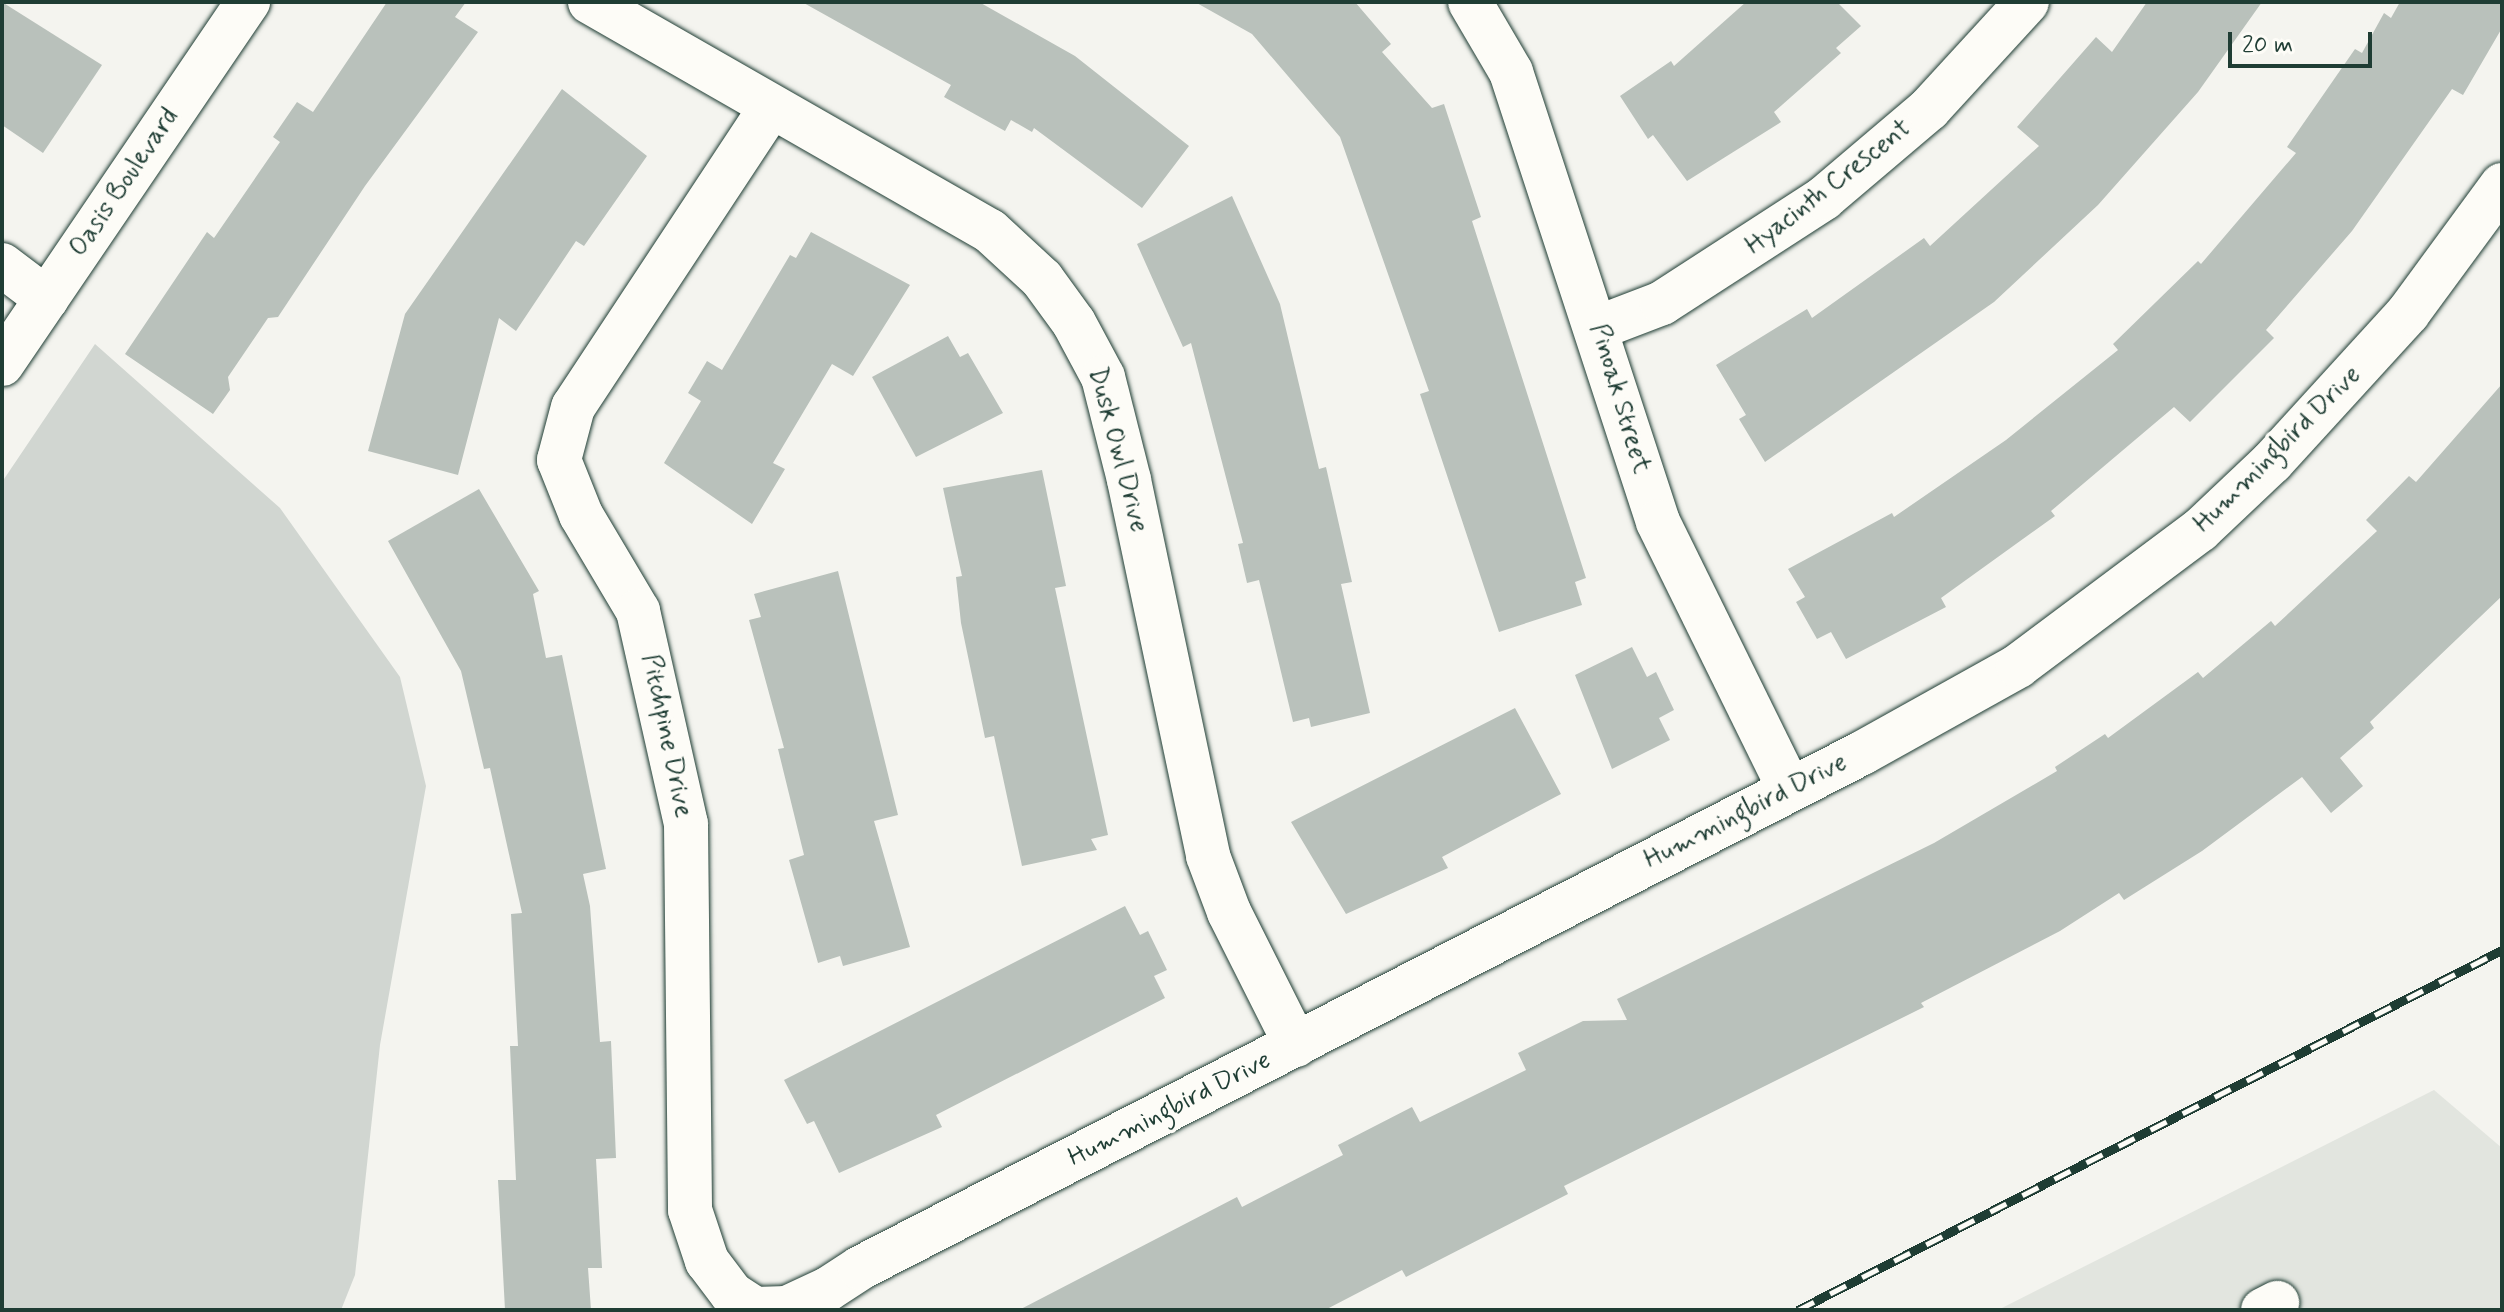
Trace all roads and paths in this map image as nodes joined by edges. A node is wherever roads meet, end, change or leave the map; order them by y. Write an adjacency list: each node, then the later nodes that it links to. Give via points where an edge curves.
1 (248, 2): 8 (street, Oasis Boulevard)
2 (590, 2): 5 (street, Dusk Owl Drive)
3 (1470, 2): 9 (street, Pinoak Street, via 1511,72)
4 (2027, 2): 9 (street, Hyacinth Crescent, via 1929,109 1824,198 1662,303)
5 (771, 107): 12 (street, Dusk Owl Drive, via 990,231 1042,279 1074,323 1103,377 1129,480 1208,856 1229,912); 13 (street, Pitchpine Drive, via 573,407 559,460 581,515 638,611 686,824 690,1210 707,1261 732,1294 755,1309 787,1308)
6 (2502, 185): 11 (street, Hummingbird Drive, via 2408,313 2339,393 2200,530 2018,666)
7 (2, 265): 8 (street)
8 (47, 299): 10 (street, Oasis Boulevard)
9 (1597, 328): 11 (street, Pinoak Street, via 1658,522)
10 (2, 364)
11 (1789, 788): 12 (street, Hummingbird Drive)
12 (1296, 1045): 13 (street, Hummingbird Drive)
13 (860, 1268)

